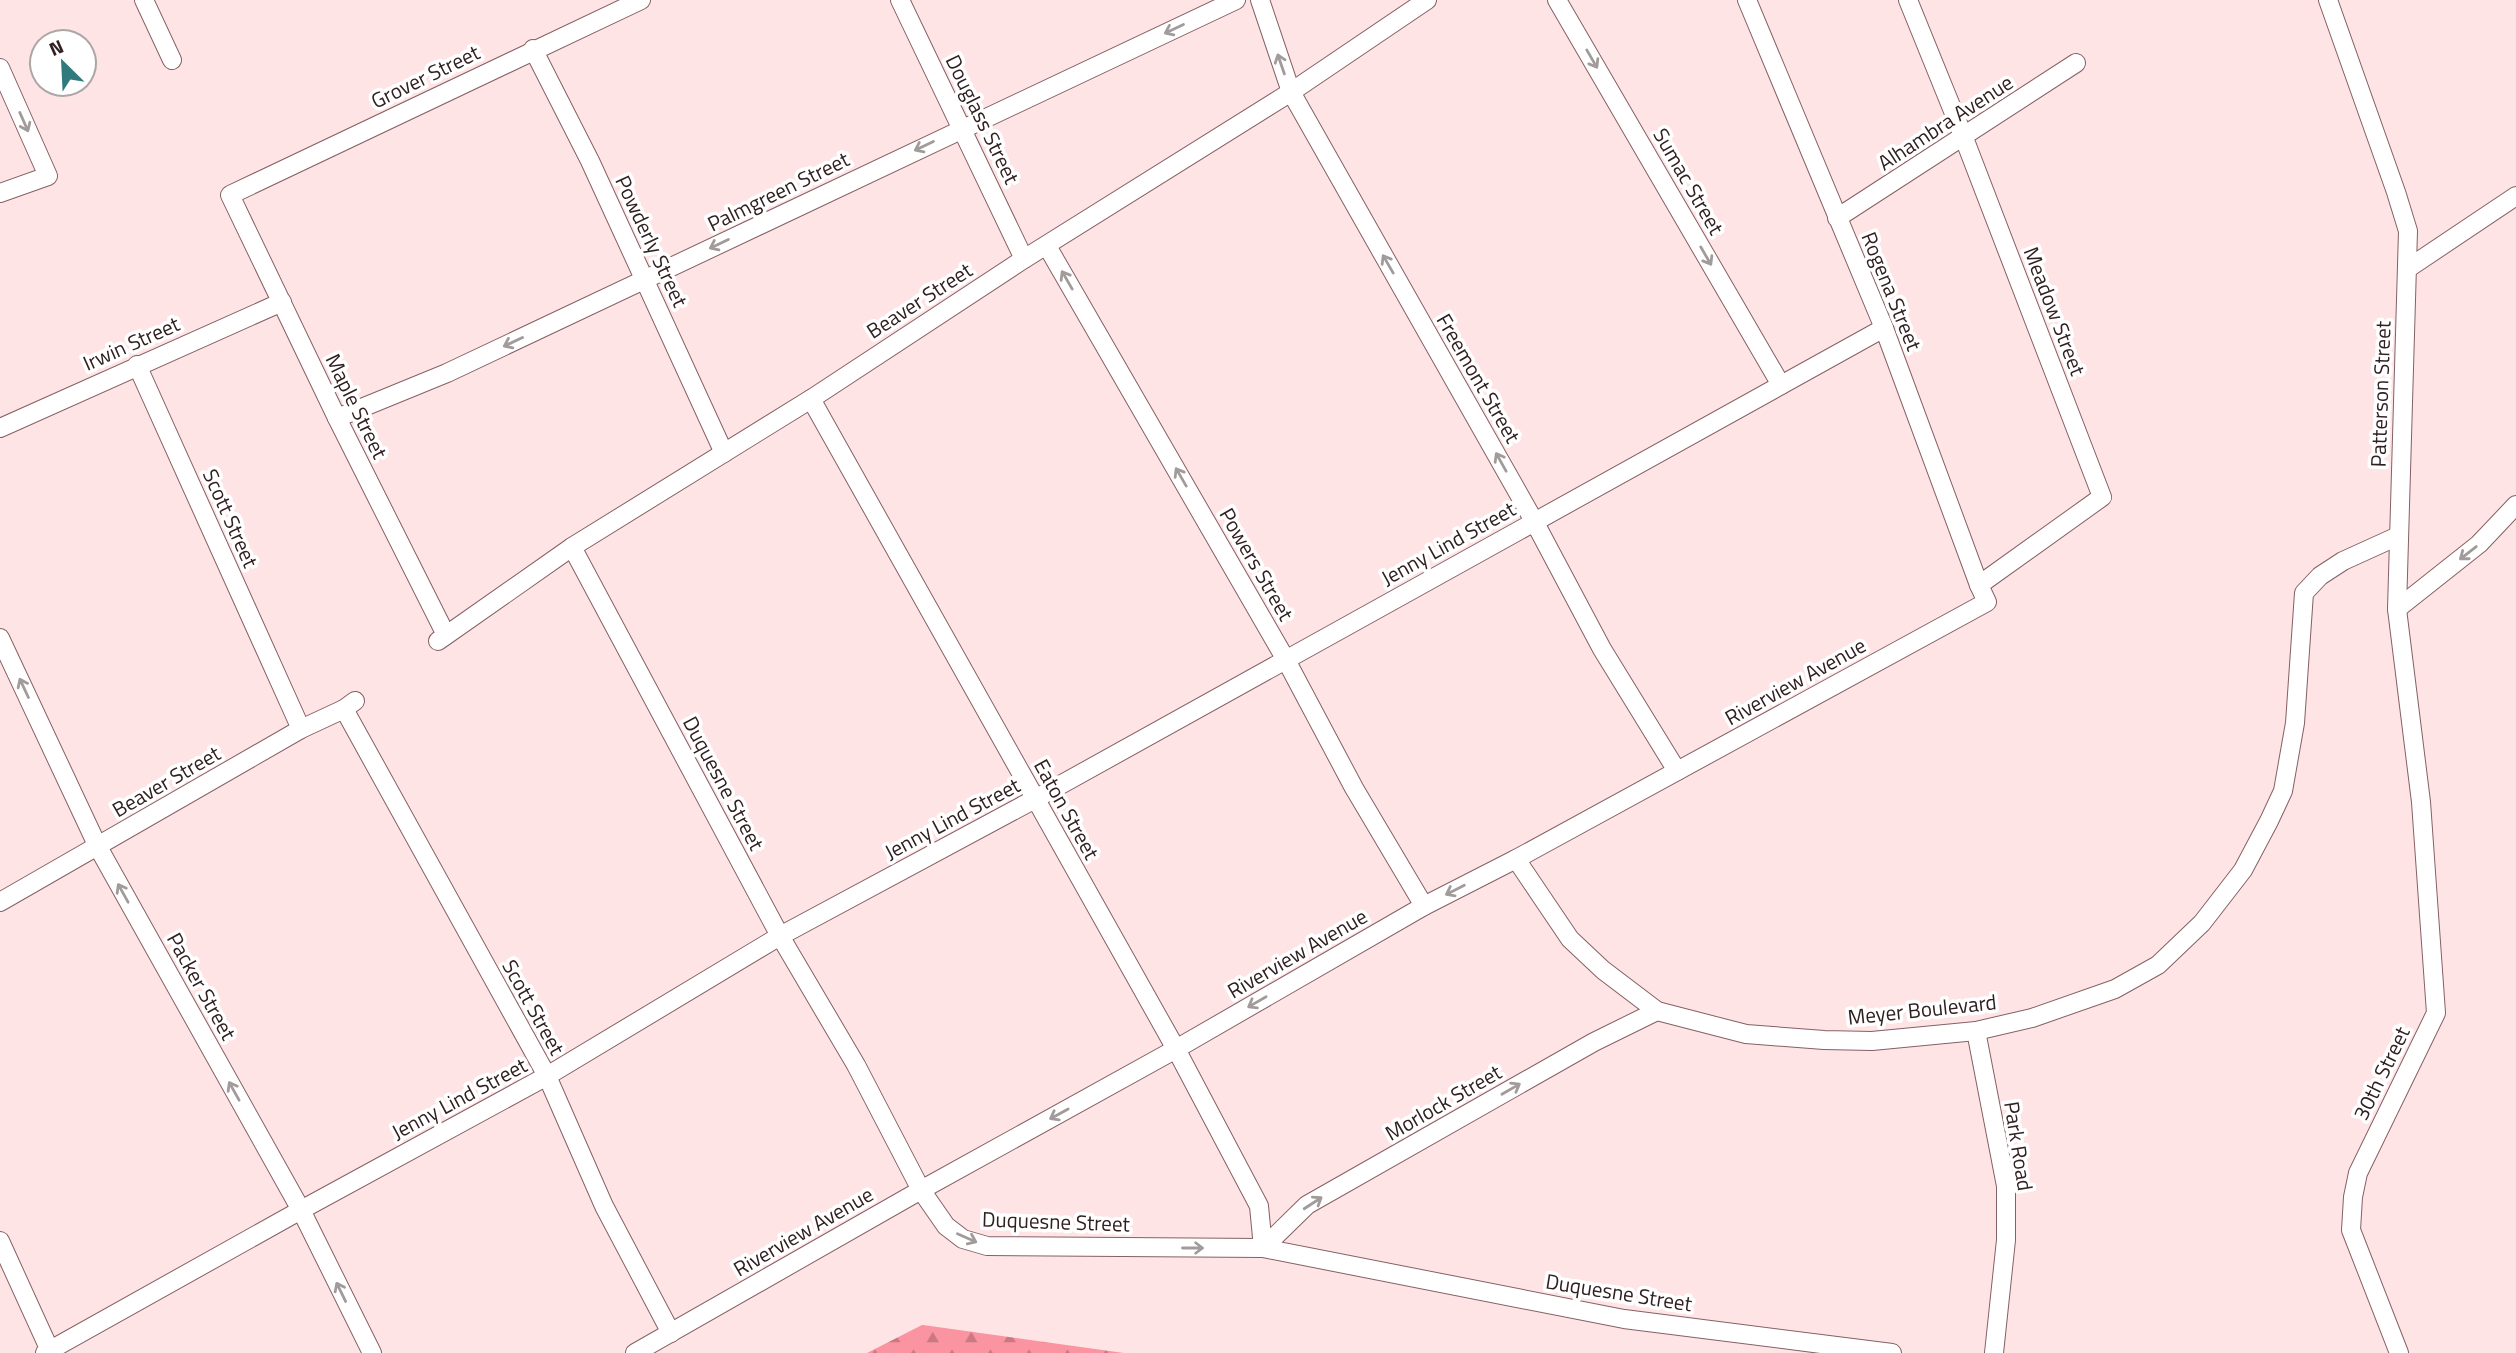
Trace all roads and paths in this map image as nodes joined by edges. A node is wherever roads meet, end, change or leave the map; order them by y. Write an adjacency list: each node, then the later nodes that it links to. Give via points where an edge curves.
1 (144, 0): 12 (street)
2 (641, 0): 11 (street, Grover Street)
3 (900, 0): 16 (street, Douglass Street)
4 (1236, 0): 16 (street, Palmgreen Street, one-way to 16)
5 (1260, 0): 15 (street, Freemont Street, one-way to 5)
6 (1427, 0): 15 (street, Beaver Street)
7 (1557, 0): 29 (street, Sumac Street, one-way to 29)
8 (1747, 0): 21 (street, Rogena Street)
9 (1908, 0): 17 (street, Meadow Street)
10 (2328, 0): 24 (street, Patterson Street, via 2408,231)
11 (533, 49): 19 (street, Grover Street); 25 (street, Powderly Street)
12 (172, 60)
13 (2076, 63): 17 (street, Alhambra Avenue)
14 (0, 68): 18 (street, one-way to 18, via 48,176)
15 (1291, 92): 22 (street, Beaver Street); 35 (street, Freemont Street, one-way to 15)
16 (963, 128): 23 (street, Douglass Street); 25 (street, Palmgreen Street, one-way to 25)
17 (1964, 138): 21 (street, Alhambra Avenue); 38 (street, Meadow Street, via 2102,497)
18 (0, 193)
19 (230, 195): 26 (street, Maple Street)
20 (2516, 196): 24 (street)
21 (1837, 218): 27 (street, Rogena Street)
22 (1047, 246): 23 (street, Beaver Street); 43 (street, Powers Street, one-way to 22)
23 (1024, 259): 30 (street, Beaver Street)
24 (2407, 269): 36 (street, Patterson Street)
25 (645, 279): 31 (street, Palmgreen Street, one-way to 31, via 447,373); 33 (street, Powderly Street)
26 (282, 302): 28 (street, Irwin Street); 31 (street, Maple Street)
27 (1884, 328): 29 (street, Jenny Lind Street); 38 (street, Rogena Street)
28 (138, 365): 32 (street, Irwin Street); 45 (street, Scott Street)
29 (1781, 385): 35 (street, Jenny Lind Street)
30 (811, 398): 33 (street, Beaver Street); 47 (street, Eaton Street)
31 (337, 418): 42 (street, Maple Street)
32 (0, 428)
33 (724, 453): 37 (street, Beaver Street)
34 (2516, 505): 40 (street, one-way to 40, via 2479,544)
35 (1534, 521): 43 (street, Jenny Lind Street); 46 (street, Freemont Street, via 1602,649)
36 (2398, 536): 40 (street, Patterson Street); 55 (street, Meyer Boulevard, via 2343,561 2304,593 2295,723 2283,791 2244,870 2202,923 2158,965 2115,989 2032,1018)
37 (572, 547): 42 (street, Beaver Street); 53 (street, Duquesne Street)
38 (1979, 585): 39 (street, Rogena Street)
39 (1987, 602): 46 (street, Riverview Avenue)
40 (2396, 609): 48 (street, Patterson Street)
41 (0, 638): 49 (street, Packer Street, one-way to 41)
42 (442, 638)
43 (1286, 660): 47 (street, Jenny Lind Street); 52 (street, Powers Street)
44 (350, 705): 45 (street, Beaver Street); 57 (street, Scott Street)
45 (301, 729): 49 (street, Beaver Street)
46 (1676, 771): 50 (street, Riverview Avenue)
47 (1035, 799): 53 (street, Jenny Lind Street); 56 (street, Eaton Street)
48 (2421, 802): 68 (street, 30th Street, via 2435,1013 2358,1173 2351,1230)
49 (97, 847): 51 (street, Beaver Street); 59 (street, Packer Street, one-way to 49)
50 (1516, 859): 52 (street, Riverview Avenue, one-way to 52); 54 (street, Meyer Boulevard, via 1570,939)
51 (0, 902)
52 (1423, 906): 56 (street, Riverview Avenue, one-way to 56)
53 (780, 936): 57 (street, Jenny Lind Street); 58 (street, Duquesne Street, via 856,1065)
54 (1657, 1011): 55 (street, Meyer Boulevard, via 1746,1034 1824,1040 1872,1041); 61 (street, Morlock Street, one-way to 54, via 1307,1205)
55 (1976, 1031): 67 (street, Park Road, via 2006,1186 2006,1240)
56 (1176, 1049): 58 (street, Riverview Avenue, one-way to 58); 61 (street, Eaton Street, via 1259,1206)
57 (547, 1076): 59 (street, Jenny Lind Street); 62 (street, Scott Street, via 604,1206)
58 (921, 1190): 61 (street, Duquesne Street, one-way to 61, via 946,1226 963,1239 986,1246); 62 (street, Riverview Avenue)
59 (301, 1210): 63 (street, Jenny Lind Street); 64 (street, Packer Street, one-way to 59)
60 (0, 1241): 63 (street)
61 (1263, 1248): 66 (street, Duquesne Street, via 1625,1319)
62 (671, 1333): 65 (street, Riverview Avenue)
63 (49, 1352)
64 (372, 1353)
65 (635, 1353)
66 (1892, 1353)
67 (1994, 1353)
68 (2399, 1353)

